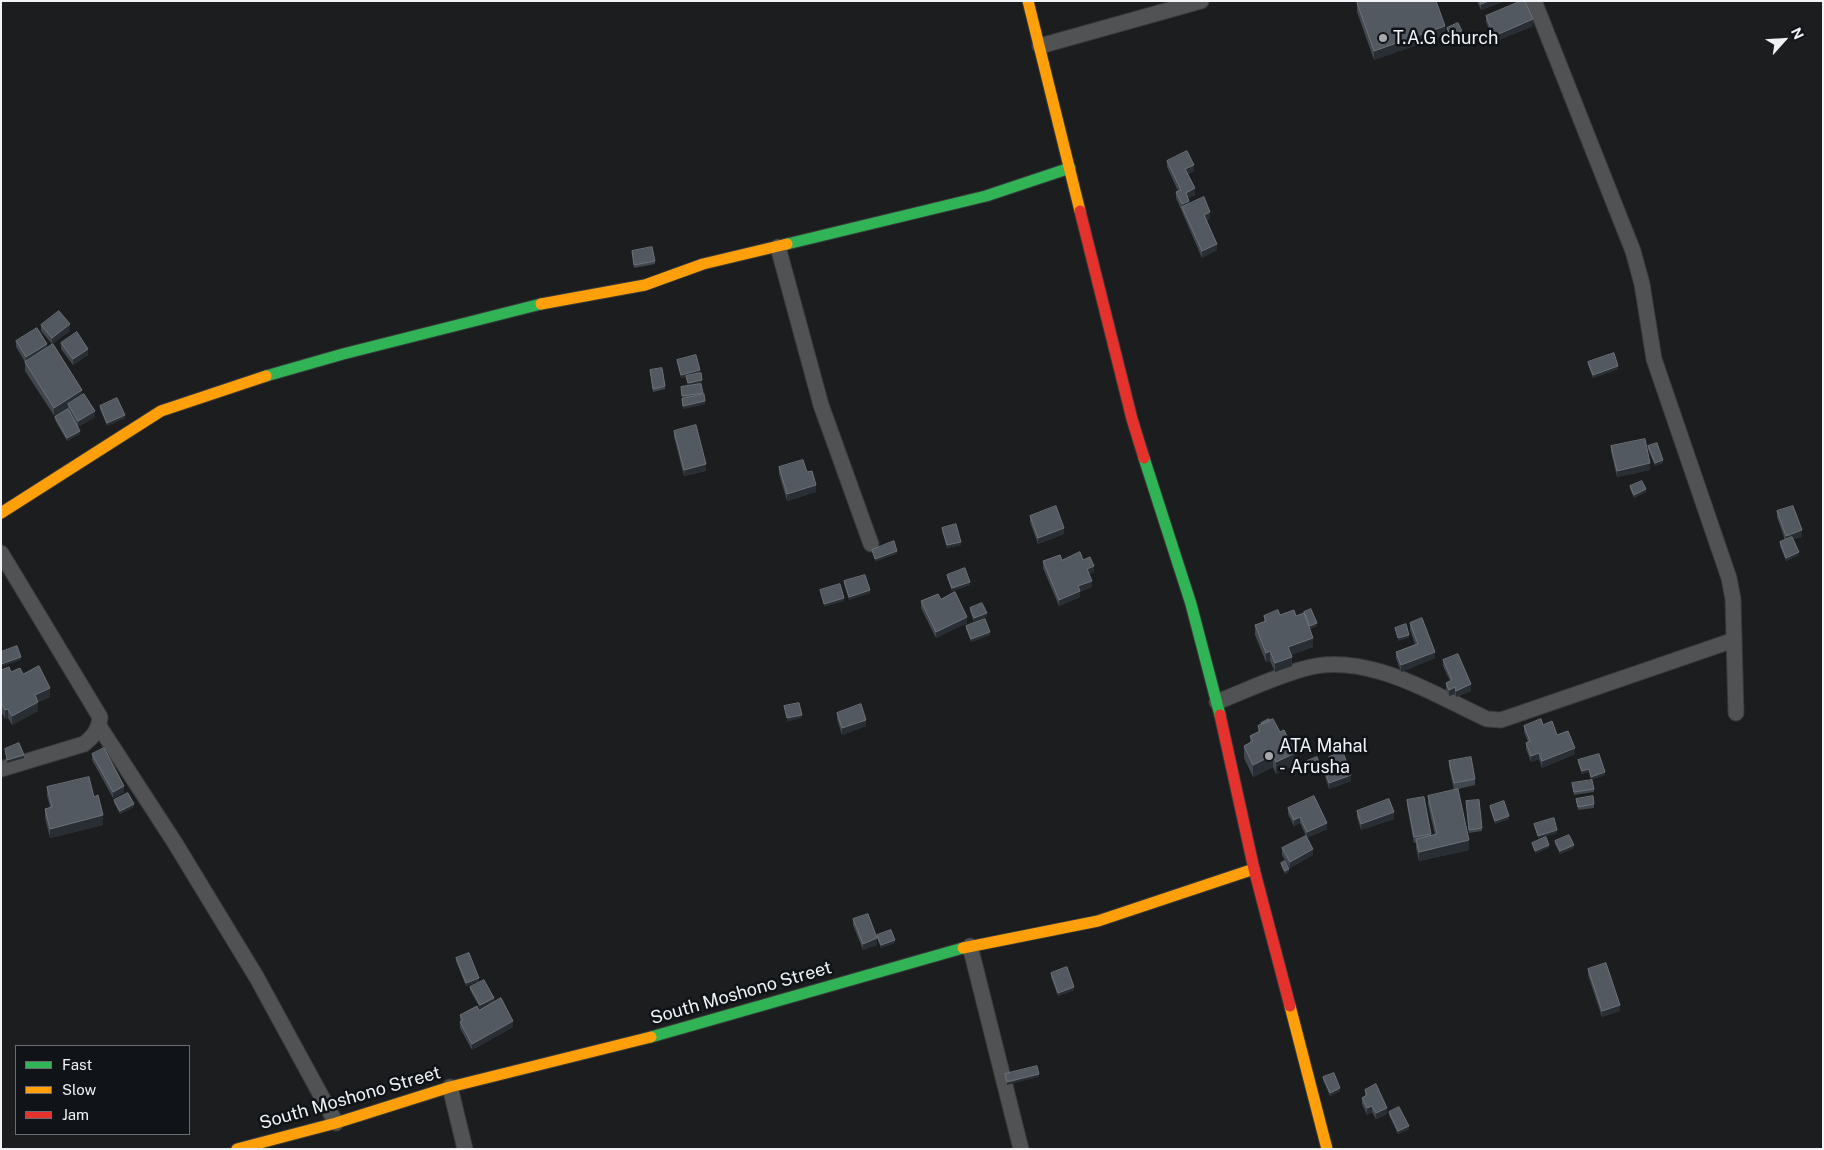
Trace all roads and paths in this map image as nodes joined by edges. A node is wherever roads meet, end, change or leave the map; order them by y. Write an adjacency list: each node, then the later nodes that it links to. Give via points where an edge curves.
1 (1028, 1): 4 (street)
2 (1201, 1): 4 (street)
3 (1534, 1): 10 (street, via 1638,267 1654,359 1729,578)
4 (1040, 46): 5 (street)
5 (1070, 168): 6 (street, via 977,199); 11 (street, via 1132,419 1191,604)
6 (778, 247): 7 (street, via 703,264 645,285 575,296 343,354 214,392 161,411); 8 (street, via 821,405)
7 (1, 514)
8 (871, 544)
9 (1, 553): 13 (street, via 97,708)
10 (1734, 640): 11 (street, via 1501,720 1487,719 1385,673 1354,665 1304,668); 12 (street)
11 (1217, 702): 15 (street)
12 (1736, 713)
13 (100, 726): 14 (street, via 84,744); 18 (street, via 258,978)
14 (1, 770)
15 (1254, 869): 16 (street, South Moshono Street, via 1098,921); 22 (street)
16 (970, 946): 17 (street, South Moshono Street, via 697,1025); 21 (street)
17 (450, 1087): 18 (street, South Moshono Street); 20 (street)
18 (336, 1123): 19 (street, South Moshono Street)
19 (237, 1149)
20 (465, 1149)
21 (1021, 1149)
22 (1327, 1149)

